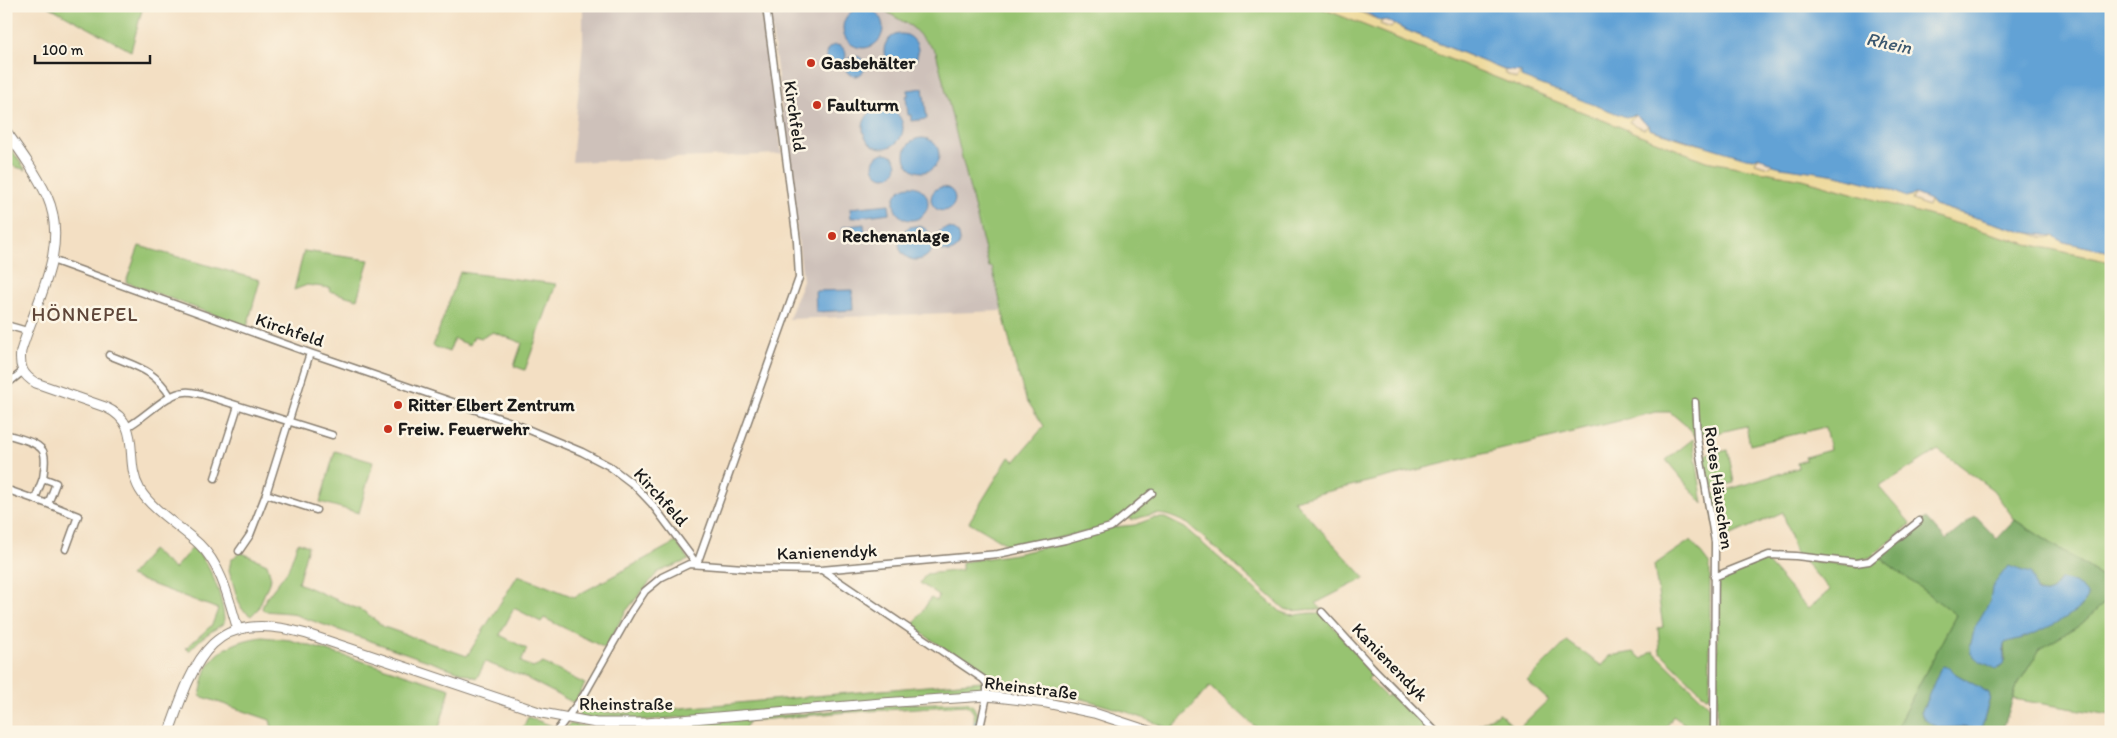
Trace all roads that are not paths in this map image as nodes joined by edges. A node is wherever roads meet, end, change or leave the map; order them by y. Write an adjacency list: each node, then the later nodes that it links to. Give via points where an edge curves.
1 (766, 6): 28 (street, Kirchfeld, via 799,278)
2 (6, 130): 3 (main road, via 47,197 54,225)
3 (52, 260): 5 (main road); 6 (street, Kirchfeld)
4 (6, 325): 5 (street)
5 (27, 331): 8 (main road, via 20,360)
6 (310, 353): 13 (street); 28 (street, Kirchfeld, via 543,434 609,466 652,504)
7 (110, 355): 10 (street, via 151,372)
8 (22, 372): 9 (street); 14 (main road, via 36,383 116,412)
9 (6, 385)
10 (171, 397): 12 (street, via 185,392 201,394); 14 (street, via 139,422)
11 (1695, 402): 30 (street, Rotes Häuschen, via 1697,438 1715,542)
12 (238, 406): 13 (street); 18 (street)
13 (288, 422): 16 (street); 21 (street)
14 (127, 427): 32 (main road, via 140,490 214,562)
15 (6, 434): 17 (street, via 43,450)
16 (332, 435)
17 (43, 478): 22 (street); 23 (street, via 56,483)
18 (215, 478)
19 (11, 491): 22 (street)
20 (1152, 493): 29 (street, Kanienendyk, via 1111,527 1065,540 974,557)
21 (266, 494): 24 (street); 27 (street, via 250,535)
22 (35, 499): 23 (street)
23 (48, 504): 26 (street, via 78,516)
24 (316, 510)
25 (1919, 521): 30 (street, Rotes Häuschen, via 1869,561 1856,563 1769,555)
26 (66, 549)
27 (239, 551)
28 (697, 564): 29 (street, Kanienendyk); 34 (street, Kanienendyk, via 689,564 662,577 645,591 584,695)
29 (821, 570): 33 (street, via 982,679 987,684)
30 (1714, 577): 40 (street, Rotes Häuschen)
31 (1322, 612): 39 (street, Kanienendyk)
32 (238, 630): 34 (main road, Rheinstraße, via 266,626 287,628); 35 (main road, Rheinstraße, via 218,640 197,662 184,687)
33 (987, 696): 34 (main road, Rheinstraße, via 646,723); 37 (street); 38 (main road, Rheinstraße, via 1047,703 1094,713)
34 (566, 719): 36 (street, Kanienendyk)
35 (169, 732)
36 (556, 732)
37 (979, 732)
38 (1152, 732)
39 (1436, 732)
40 (1714, 732)

